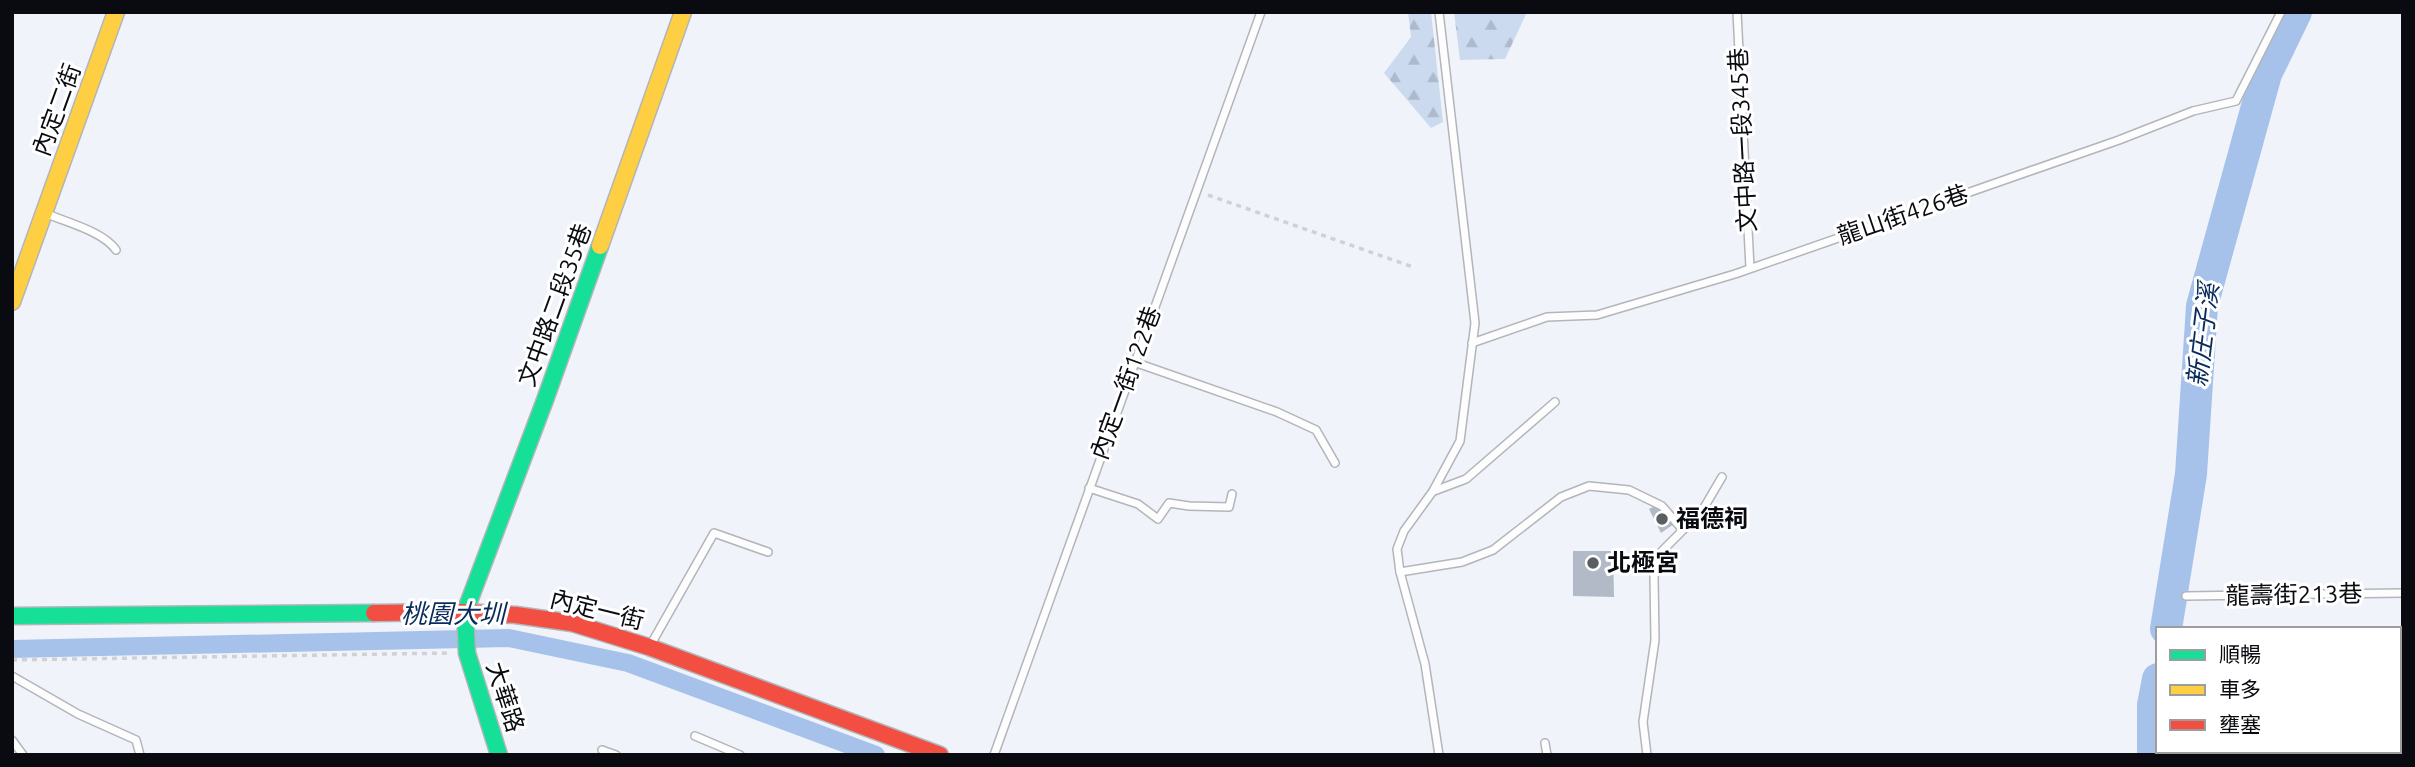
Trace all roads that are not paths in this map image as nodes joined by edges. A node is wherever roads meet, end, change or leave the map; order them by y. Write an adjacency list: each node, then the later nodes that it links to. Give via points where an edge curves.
1 (116, 12): 7 (street, 內定二街)
2 (684, 12): 24 (street, 文中路二段35巷)
3 (1261, 12): 12 (lane, 內定一街122巷)
4 (1439, 12): 11 (lane, via 1475,323)
5 (1737, 12): 9 (lane, 文中路一段345巷)
6 (2281, 12): 9 (lane, 龍山街426巷, via 2235,101 2193,111)
7 (44, 212): 8 (lane, via 100,236); 10 (street, 內定二街)
8 (116, 250)
9 (1750, 268): 11 (lane, 龍山街426巷, via 1597,315 1547,317)
10 (12, 302)
11 (1472, 343): 17 (lane, via 1460,441)
12 (1133, 362): 14 (lane, via 1316,430); 16 (lane, 內定一街122巷)
13 (1555, 402): 17 (lane, via 1466,480)
14 (1335, 463)
15 (1722, 477): 19 (lane, via 1702,511)
16 (1088, 488): 18 (lane, via 1138,504 1158,519 1169,503 1229,507); 38 (lane, 內定一街122巷)
17 (1433, 491): 21 (lane, via 1404,531 1398,549)
18 (1232, 494)
19 (1682, 529): 21 (lane, via 1662,506 1629,490 1589,486 1561,497 1493,550 1462,562); 41 (lane, via 1662,551 1654,576 1655,640 1643,722)
20 (768, 552): 26 (lane, via 714,533)
21 (1400, 572): 39 (lane, via 1424,664)
22 (2403, 593): 23 (lane, 龍壽街213巷)
23 (2186, 596)
24 (465, 612): 25 (street, 內定一街); 26 (street, 內定一街, via 572,623); 34 (street, 大華路, via 467,653)
25 (12, 616)
26 (649, 647): 37 (street, 內定一街)
27 (12, 676): 33 (lane, via 135,740)
28 (695, 736): 36 (lane)
29 (12, 740): 32 (lane)
30 (1545, 743): 40 (lane)
31 (602, 750): 35 (lane)
32 (23, 755)
33 (140, 755)
34 (499, 755)
35 (616, 755)
36 (740, 755)
37 (940, 755)
38 (994, 755)
39 (1439, 755)
40 (1547, 755)
41 (1647, 755)

